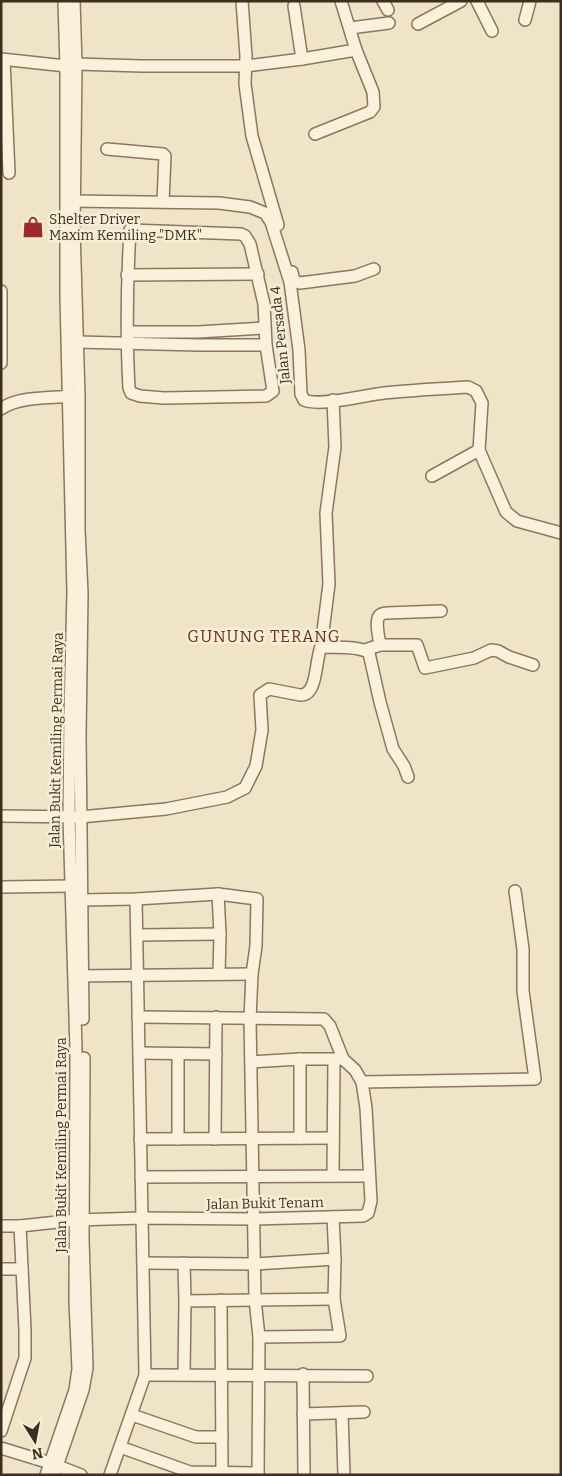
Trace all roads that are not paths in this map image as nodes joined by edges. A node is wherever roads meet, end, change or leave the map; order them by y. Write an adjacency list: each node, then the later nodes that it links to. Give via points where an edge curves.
1 (64, 1): 17 (street, Jalan Bukit Kemiling Permai Raya)
2 (74, 1): 17 (street, Jalan Bukit Kemiling Permai Raya)
3 (242, 1): 18 (street)
4 (341, 1): 12 (street)
5 (461, 1): 11 (street)
6 (477, 1): 13 (street)
7 (530, 1): 9 (street)
8 (294, 6): 16 (street)
9 (526, 20)
10 (389, 23): 12 (street)
11 (418, 24)
12 (350, 28): 14 (street)
13 (492, 31)
14 (356, 50): 16 (street); 19 (street, via 373,92 374,107 370,112)
15 (3, 59): 17 (street); 21 (street)
16 (302, 59): 18 (street)
17 (71, 65): 18 (street); 22 (street, Jalan Bukit Kemiling Permai Raya)
18 (246, 66): 24 (street, via 245,84 252,136 294,281 310,283 355,276)
19 (315, 134)
20 (107, 149): 23 (street, via 163,154)
21 (10, 173)
22 (70, 201): 23 (street, Jalan Persada 4); 32 (street, Jalan Bukit Kemiling Permai Raya); 36 (street, Jalan Bukit Kemiling Permai Raya, via 66,297)
23 (163, 201): 37 (street, Jalan Persada 4, via 250,207 268,216 290,282 302,396 306,401)
24 (374, 269)
25 (258, 274): 26 (street); 26 (street, via 248,239 241,234 130,230); 29 (street, via 264,304)
26 (127, 275): 31 (street)
27 (1, 291): 28 (street)
28 (2, 323): 35 (street)
29 (264, 328): 30 (street); 34 (street)
30 (198, 332): 31 (street); 33 (street)
31 (127, 338): 32 (street); 33 (street); 34 (street, via 131,393 164,398 268,395 273,391)
32 (77, 342): 36 (street, Jalan Bukit Kemiling Permai Raya)
33 (198, 345): 34 (street)
34 (266, 345)
35 (1, 363)
36 (74, 396): 38 (street, via 21,400); 49 (street, Jalan Bukit Kemiling Permai Raya, via 70,713)
37 (333, 400): 39 (street, Jalan Persada 4, via 468,387 476,391 482,403); 44 (street, via 335,447 326,513 329,584)
38 (1, 409)
39 (479, 450): 40 (street); 41 (street, via 506,512 517,521)
40 (432, 476)
41 (561, 534)
42 (441, 611): 43 (street, via 381,614 378,628)
43 (380, 645): 45 (street); 46 (street, via 417,645 425,668 474,658 491,650)
44 (321, 647): 45 (street); 49 (street, via 310,692 300,695 269,689 260,695 262,730 256,766 245,788 227,797 166,809)
45 (365, 650): 47 (street, via 370,657 392,749)
46 (533, 665)
47 (408, 777)
48 (1, 816): 49 (street)
49 (75, 817): 50 (street, Jalan Bukit Kemiling Permai Raya); 55 (street, Jalan Bukit Kemiling Permai Raya)
50 (70, 886): 51 (street); 60 (street, Jalan Bukit Kemiling Permai Raya)
51 (1, 887)
52 (515, 891): 71 (street, via 523,949 523,991 535,1079)
53 (218, 894): 54 (street); 56 (street); 59 (street, via 257,899)
54 (136, 899): 55 (street); 57 (street)
55 (81, 900): 60 (street, Jalan Bukit Kemiling Permai Raya)
56 (220, 934): 57 (street); 58 (street)
57 (137, 935): 61 (street)
58 (219, 974): 59 (street); 61 (street)
59 (252, 974): 64 (street)
60 (78, 976): 61 (street); 85 (street, Jalan Bukit Kemiling Permai Raya, via 76,1050)
61 (138, 976): 62 (street)
62 (138, 1017): 63 (street); 65 (street)
63 (216, 1017): 64 (street); 67 (street)
64 (250, 1019): 69 (street, via 324,1019 330,1026); 70 (street)
65 (139, 1053): 66 (street); 74 (street)
66 (178, 1054): 67 (street); 75 (street)
67 (216, 1054): 76 (street)
68 (300, 1059): 69 (street); 70 (street); 72 (street)
69 (339, 1060): 71 (street, via 349,1063); 73 (street)
70 (250, 1062): 77 (street)
71 (362, 1082): 80 (street, Jalan Bukit Tenam)
72 (300, 1138): 73 (street); 77 (street)
73 (334, 1138): 78 (street)
74 (140, 1139): 75 (street); 81 (street)
75 (178, 1139): 76 (street)
76 (215, 1139): 77 (street)
77 (252, 1139): 79 (street)
78 (333, 1175): 79 (street); 80 (street)
79 (252, 1176): 81 (street); 84 (street)
80 (369, 1176): 82 (street, Jalan Bukit Tenam, via 371,1201 368,1213)
81 (141, 1177): 83 (street)
82 (333, 1217): 84 (street, Jalan Bukit Tenam); 88 (street)
83 (142, 1218): 84 (street, Jalan Bukit Tenam); 85 (street, Jalan Bukit Tenam); 89 (street)
84 (253, 1219): 91 (street)
85 (80, 1220): 87 (street, Jalan Bukit Tenam); 113 (street, Jalan Bukit Kemiling Permai Raya, via 75,1301 78,1369)
86 (1, 1226): 87 (street, Jalan Bukit Tenam)
87 (20, 1226): 92 (street)
88 (335, 1259): 91 (street); 95 (street)
89 (142, 1263): 90 (street); 103 (street)
90 (184, 1263): 91 (street); 97 (street)
91 (255, 1264): 94 (street)
92 (22, 1269): 93 (street); 109 (street, via 25,1358)
93 (1, 1270)
94 (255, 1299): 95 (street); 96 (street); 98 (street)
95 (334, 1299): 98 (street, via 340,1336)
96 (220, 1300): 97 (street); 100 (street)
97 (185, 1301): 99 (street)
98 (259, 1337): 101 (street)
99 (184, 1374): 100 (street); 103 (street)
100 (222, 1374): 101 (street); 110 (street)
101 (258, 1374): 102 (street); 115 (street)
102 (303, 1374): 104 (street); 107 (street)
103 (145, 1375): 108 (street)
104 (367, 1376)
105 (364, 1412): 106 (street)
106 (342, 1413): 107 (street); 120 (street)
107 (303, 1414): 119 (street)
108 (132, 1415): 110 (street, via 196,1437); 111 (street)
109 (1, 1430)
110 (222, 1437): 114 (street)
111 (120, 1447): 114 (street, via 190,1472); 118 (street)
112 (1, 1448): 113 (street)
113 (54, 1468): 116 (street, Jalan Bukit Kemiling Permai Raya); 117 (street)
114 (222, 1473): 115 (street)
115 (258, 1474)
116 (46, 1475)
117 (81, 1475)
118 (110, 1475)
119 (304, 1475)
120 (344, 1475)

